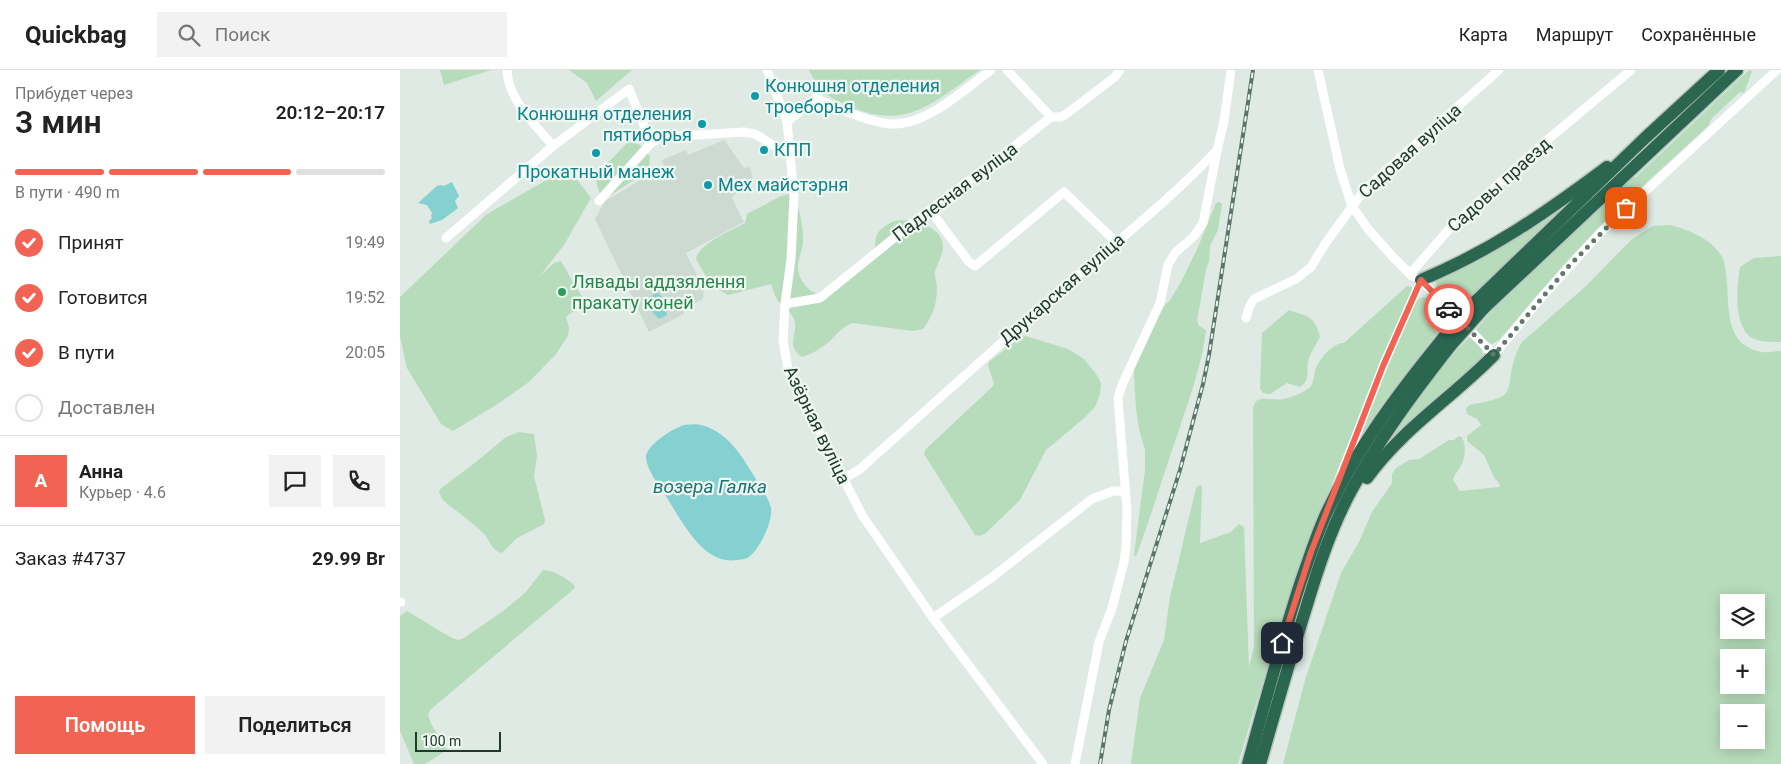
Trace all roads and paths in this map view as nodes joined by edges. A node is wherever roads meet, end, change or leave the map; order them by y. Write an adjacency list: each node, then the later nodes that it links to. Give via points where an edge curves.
1 (507, 70): 17 (street, via 514,95)
2 (767, 70): 14 (street, Азёрная вуліца)
3 (991, 70): 14 (street, via 940,107 906,122 894,124 868,118 816,98)
4 (1007, 70): 13 (street)
5 (1120, 70): 13 (street, Падлесная вуліца, via 1065,115)
6 (1231, 70): 19 (street)
7 (1318, 70): 21 (street, via 1340,169)
8 (1499, 70): 21 (street, Садовая вуліца, via 1364,188)
9 (1632, 70): 25 (street, Садовы праезд, via 1546,141 1450,228)
10 (1718, 70): 15 (highway)
11 (1737, 70): 28 (highway)
12 (1777, 70): 31 (street, via 1600,233)
13 (1051, 117): 22 (street, Падлесная вуліца)
14 (788, 122): 18 (street, Азёрная вуліца)
15 (1645, 138): 26 (highway, via 1523,228); 28 (highway)
16 (651, 143): 17 (street, via 629,89); 18 (street, via 664,137 744,132 755,134 778,148); 20 (street)
17 (553, 146): 23 (street)
18 (790, 147): 27 (street, Азёрная вуліца, via 794,196)
19 (1217, 151): 24 (street, Друкарская вуліца); 33 (street, via 1203,223 1168,265 1160,303 1118,398)
20 (599, 201)
21 (1352, 206): 25 (street, via 1379,242); 29 (street, Садовая вуліца, via 1311,268 1254,299)
22 (930, 210): 24 (street, via 975,266 1064,192); 27 (street, Падлесная вуліца, via 820,298)
23 (446, 238)
24 (1116, 242): 32 (street, Друкарская вуліца, via 860,469)
25 (1410, 274): 26 (street)
26 (1421, 280): 31 (street); 34 (street, via 1383,366)
27 (785, 304): 32 (street, Азёрная вуліца, via 783,340 788,370)
28 (1479, 306): 30 (highway, bridge)
29 (1246, 318)
30 (1448, 341): 34 (highway, via 1382,417 1343,480); 35 (highway, via 1368,462 1339,516)
31 (1494, 355): 35 (highway, via 1409,430 1376,465 1361,485)
32 (843, 479): 36 (street, Азёрная вуліца, via 862,515)
33 (1126, 491): 36 (street, via 1092,499 991,578); 38 (street, via 1128,529 1124,562 1099,642)
34 (1326, 515): 39 (highway, via 1286,627)
35 (1327, 547): 40 (highway)
36 (933, 618): 37 (street, Азёрная вуліца)
37 (1044, 764)
38 (1074, 764)
39 (1248, 764)
40 (1260, 764)

